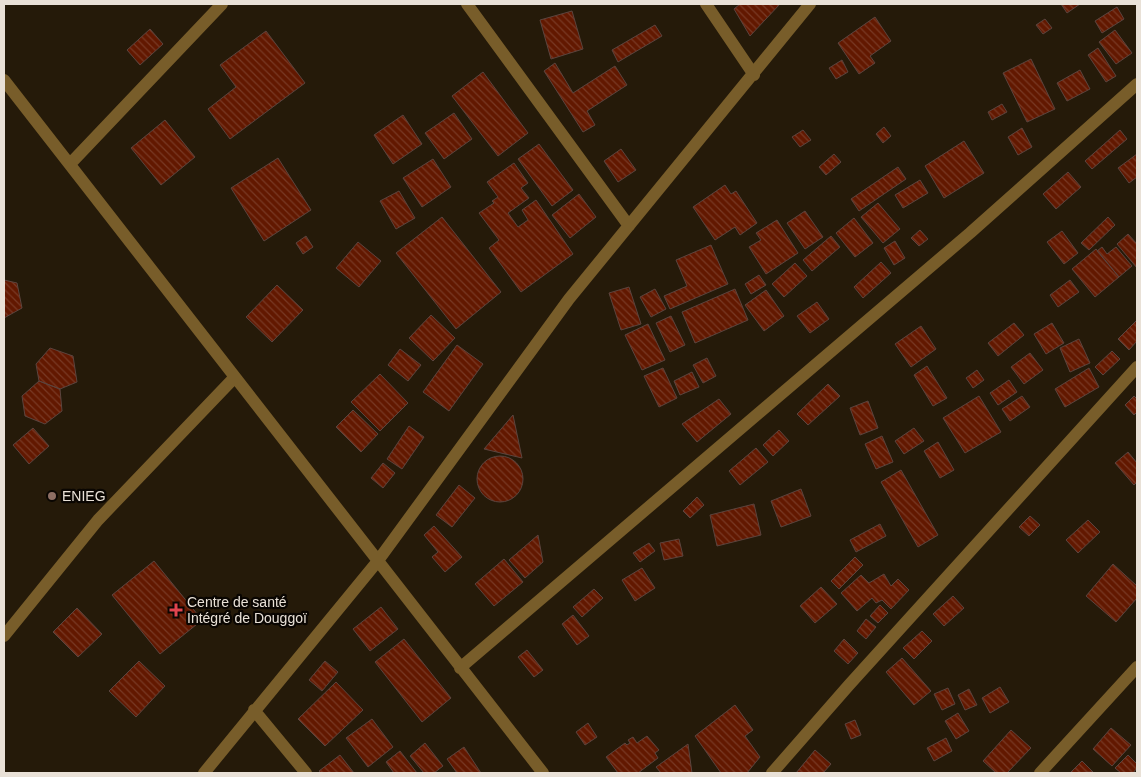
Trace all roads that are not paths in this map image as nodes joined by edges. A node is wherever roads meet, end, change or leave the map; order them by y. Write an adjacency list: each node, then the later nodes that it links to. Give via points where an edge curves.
1 (222, 4): 8 (street)
2 (467, 4): 9 (street)
3 (706, 4): 5 (street)
4 (810, 4): 5 (street)
5 (754, 74): 9 (street)
6 (4, 80): 8 (street)
7 (1137, 84): 15 (street, via 970,233)
8 (70, 164): 11 (street)
9 (629, 226): 12 (street, via 569,299)
10 (1137, 367): 20 (street)
11 (234, 378): 12 (street); 13 (street, via 98,520)
12 (377, 562): 15 (street); 16 (street)
13 (4, 636)
14 (1137, 666): 21 (street)
15 (460, 668): 19 (street)
16 (254, 710): 17 (street); 18 (street)
17 (204, 773)
18 (306, 773)
19 (543, 773)
20 (772, 773)
21 (1040, 773)

